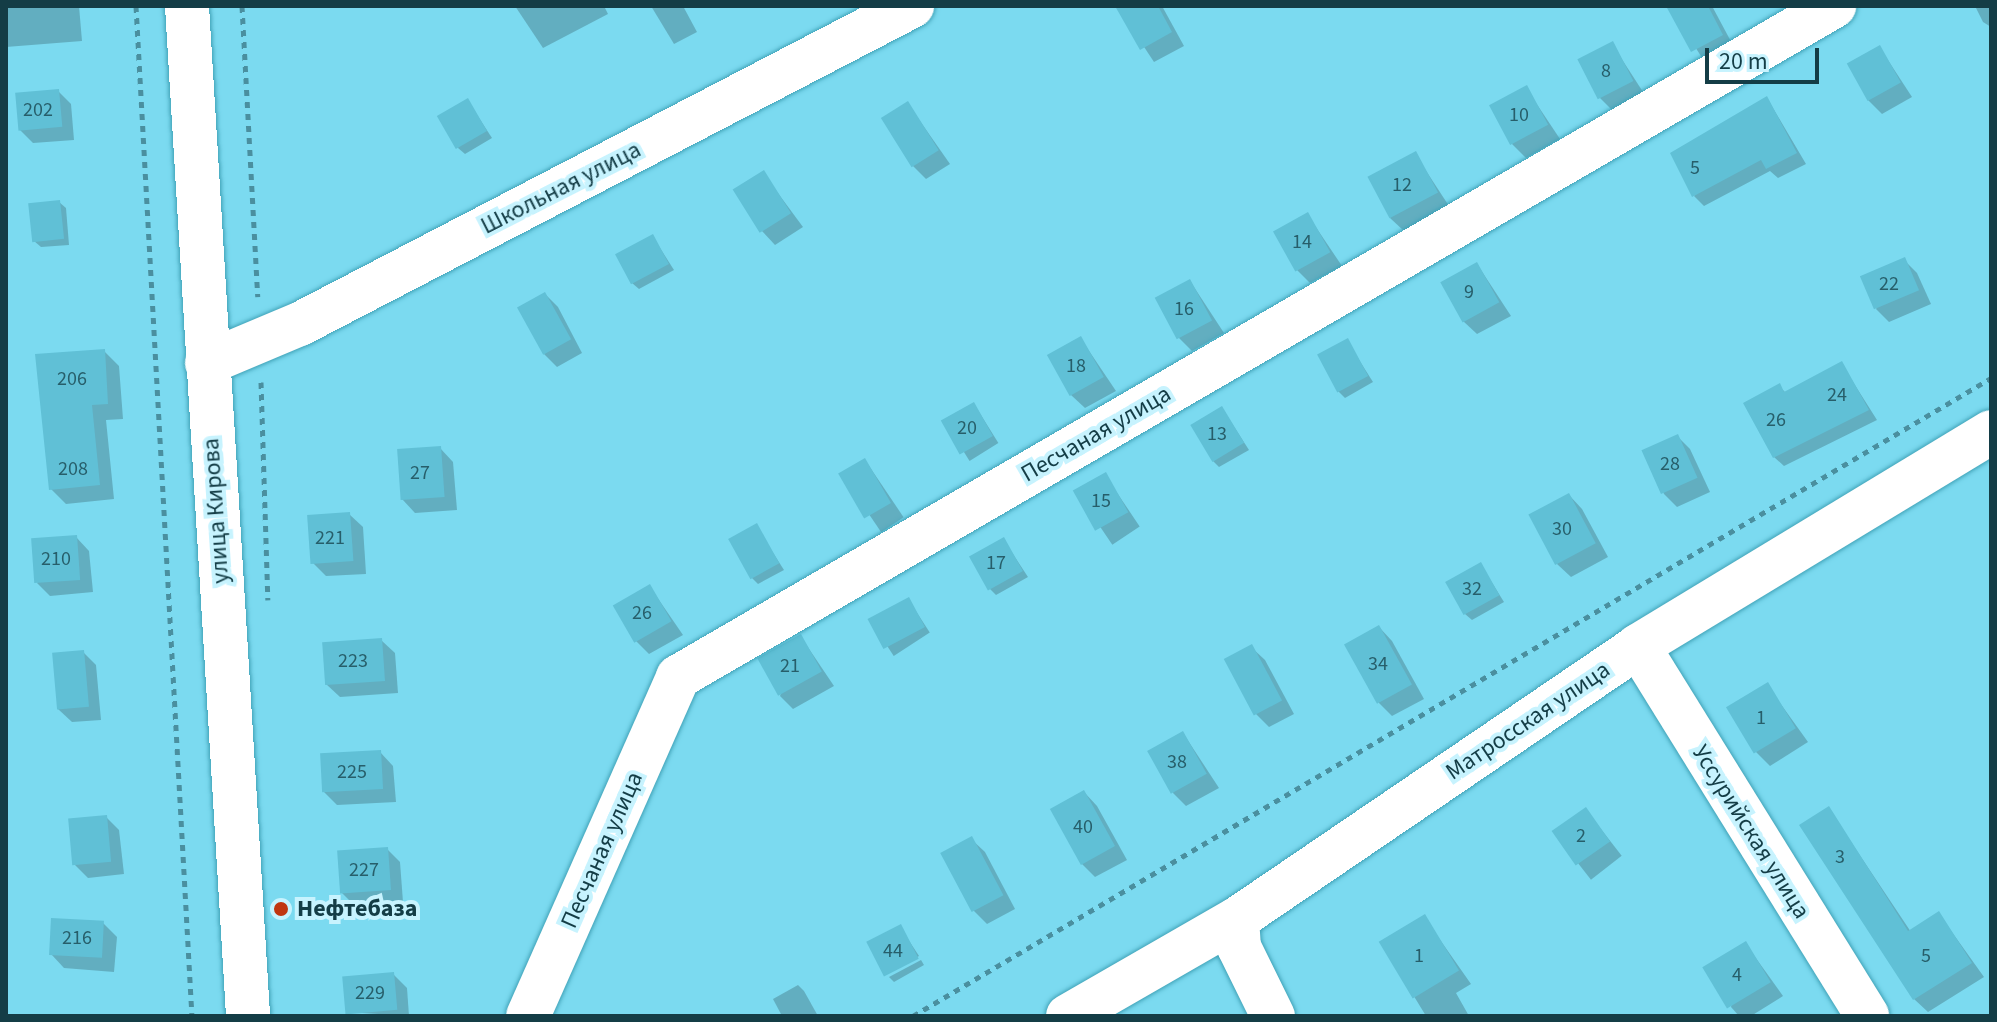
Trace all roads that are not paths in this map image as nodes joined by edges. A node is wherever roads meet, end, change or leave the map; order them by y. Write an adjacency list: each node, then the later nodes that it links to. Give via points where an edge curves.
1 (187, 6): 4 (street, улица Кирова)
2 (912, 6): 4 (street, Школьная улица, via 300,324)
3 (1834, 6): 9 (street, Песчаная улица, via 678,677)
4 (207, 363): 8 (street, улица Кирова)
5 (1991, 432): 6 (street, Матросская улица)
6 (1638, 646): 7 (street, Матросская улица); 12 (street, Уссурийская улица)
7 (1237, 919): 10 (street, Матросская улица); 11 (street, via 1239,947)
8 (248, 1016)
9 (528, 1016)
10 (1068, 1016)
11 (1273, 1016)
12 (1867, 1016)

